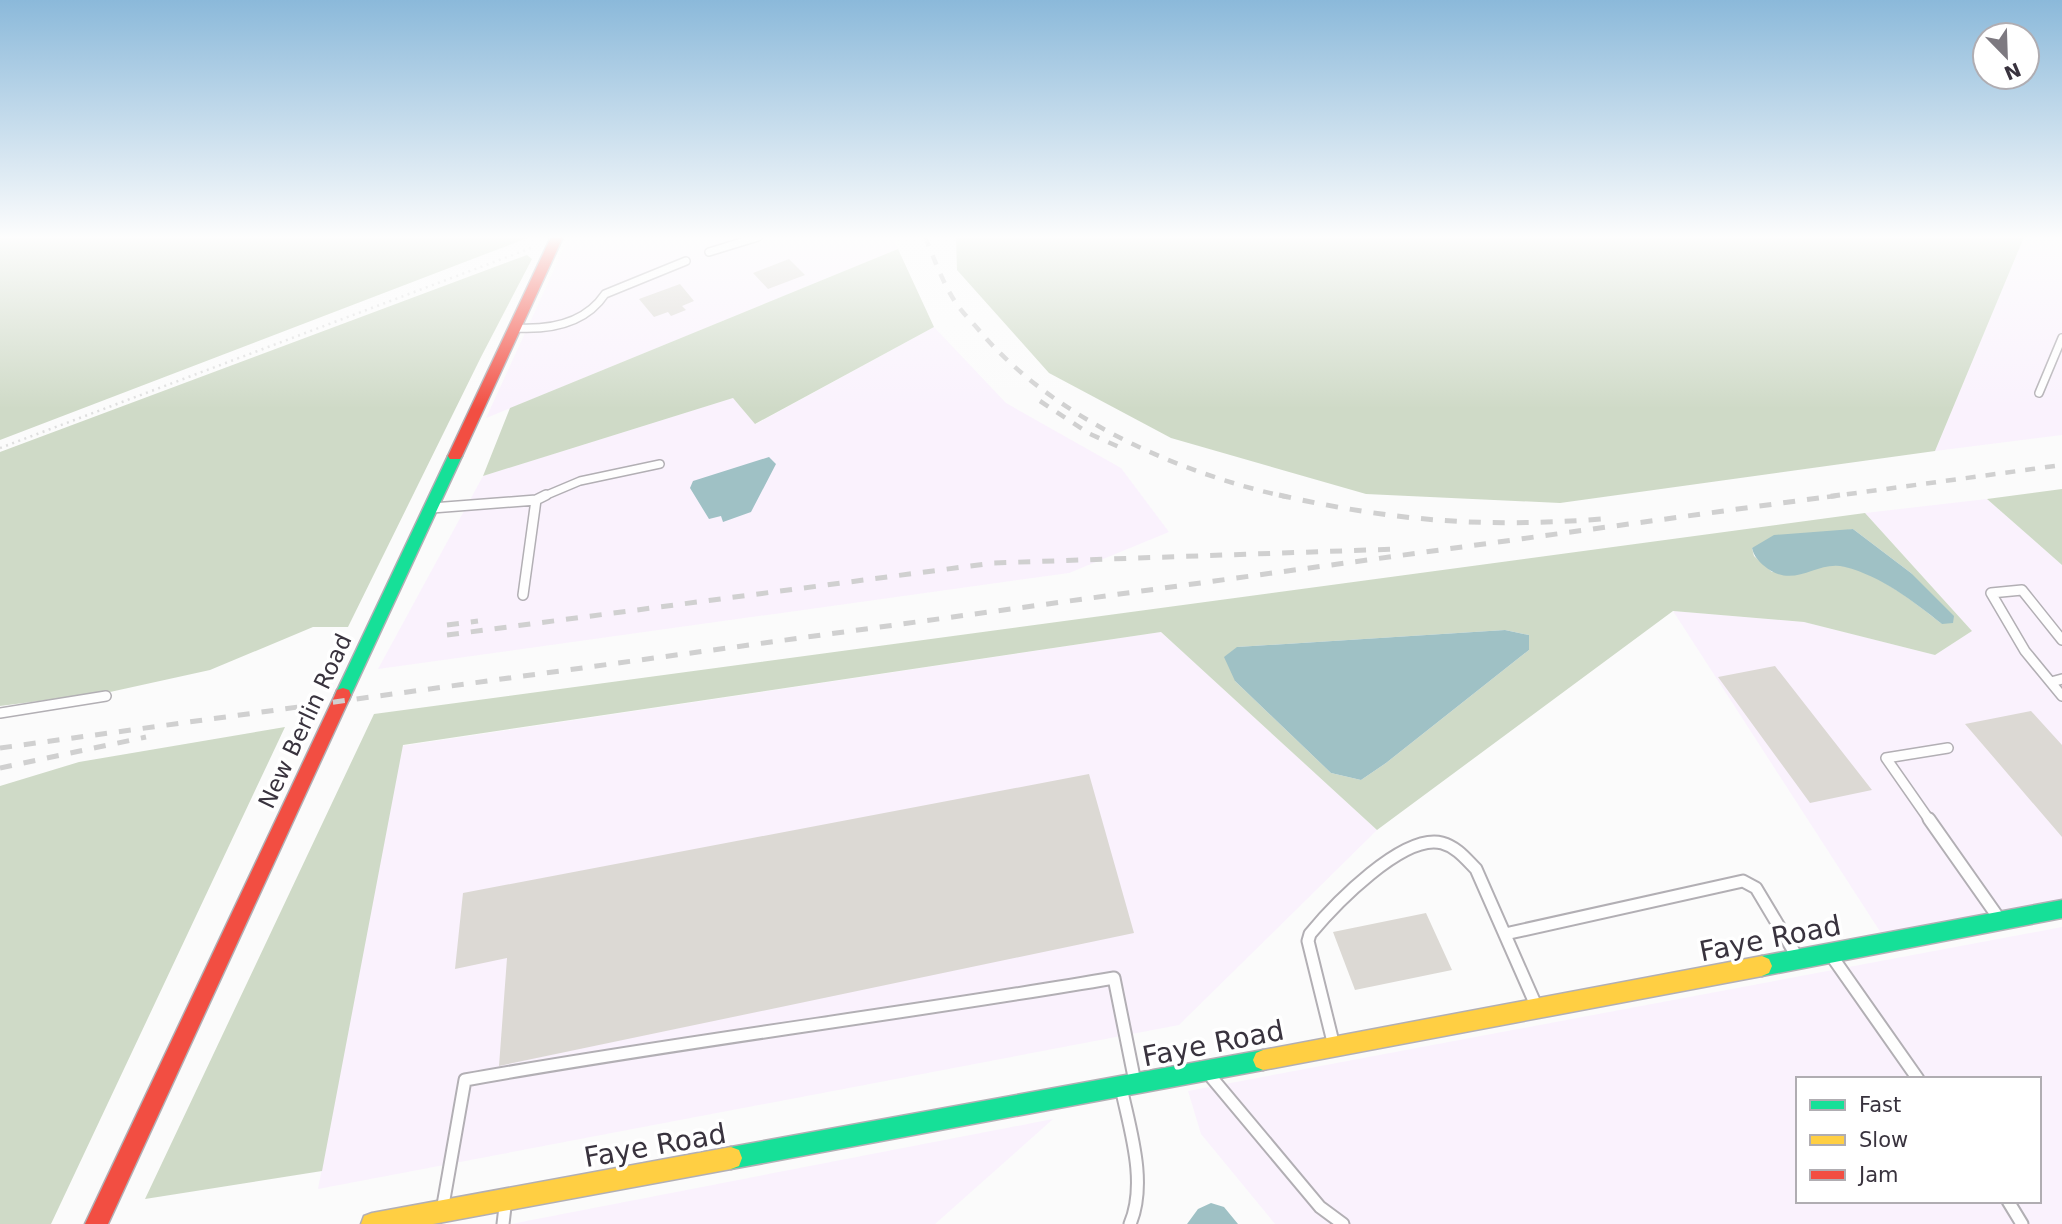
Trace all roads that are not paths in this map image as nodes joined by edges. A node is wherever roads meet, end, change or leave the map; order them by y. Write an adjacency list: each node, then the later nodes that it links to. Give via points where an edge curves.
1 (530, 294): 3 (street, New Berlin Road)
2 (605, 294): 3 (lane, via 600,305 584,315 550,326)
3 (515, 328): 8 (street, New Berlin Road)
4 (2062, 338): 5 (lane)
5 (2039, 393)
6 (660, 464): 7 (lane, via 580,481)
7 (536, 500): 8 (lane); 9 (lane)
8 (430, 508): 30 (street, New Berlin Road)
9 (523, 595)
10 (2062, 640): 12 (lane, via 2022,590 1991,593 2025,650)
11 (2062, 679): 12 (lane)
12 (2051, 682): 14 (lane)
13 (106, 696): 15 (lane)
14 (2062, 696)
15 (0, 713)
16 (1948, 748): 18 (lane, via 1886,758)
17 (2062, 909): 18 (street, Faye Road)
18 (2001, 921): 20 (street, Faye Road)
19 (1505, 934): 21 (lane, via 1744,881 1756,888); 22 (lane); 23 (lane, via 1476,869 1462,853 1425,841 1393,855 1310,934)
20 (1830, 953): 21 (street, Faye Road); 25 (lane)
21 (1798, 960): 22 (street, Faye Road)
22 (1538, 1009): 23 (street, Faye Road)
23 (1335, 1047): 24 (street, Faye Road)
24 (1206, 1071): 26 (street, Faye Road); 34 (lane, via 1320,1207)
25 (1917, 1077)
26 (1128, 1086): 27 (street, Faye Road); 29 (lane, via 1114,978 465,1080); 33 (lane, via 1136,1165 1135,1216)
27 (506, 1199): 29 (street, Faye Road); 32 (lane)
28 (2009, 1203): 35 (lane)
29 (442, 1210): 31 (street, Faye Road)
30 (96, 1224)
31 (372, 1224)
32 (503, 1224)
33 (1130, 1224)
34 (1343, 1224)
35 (2022, 1224)

